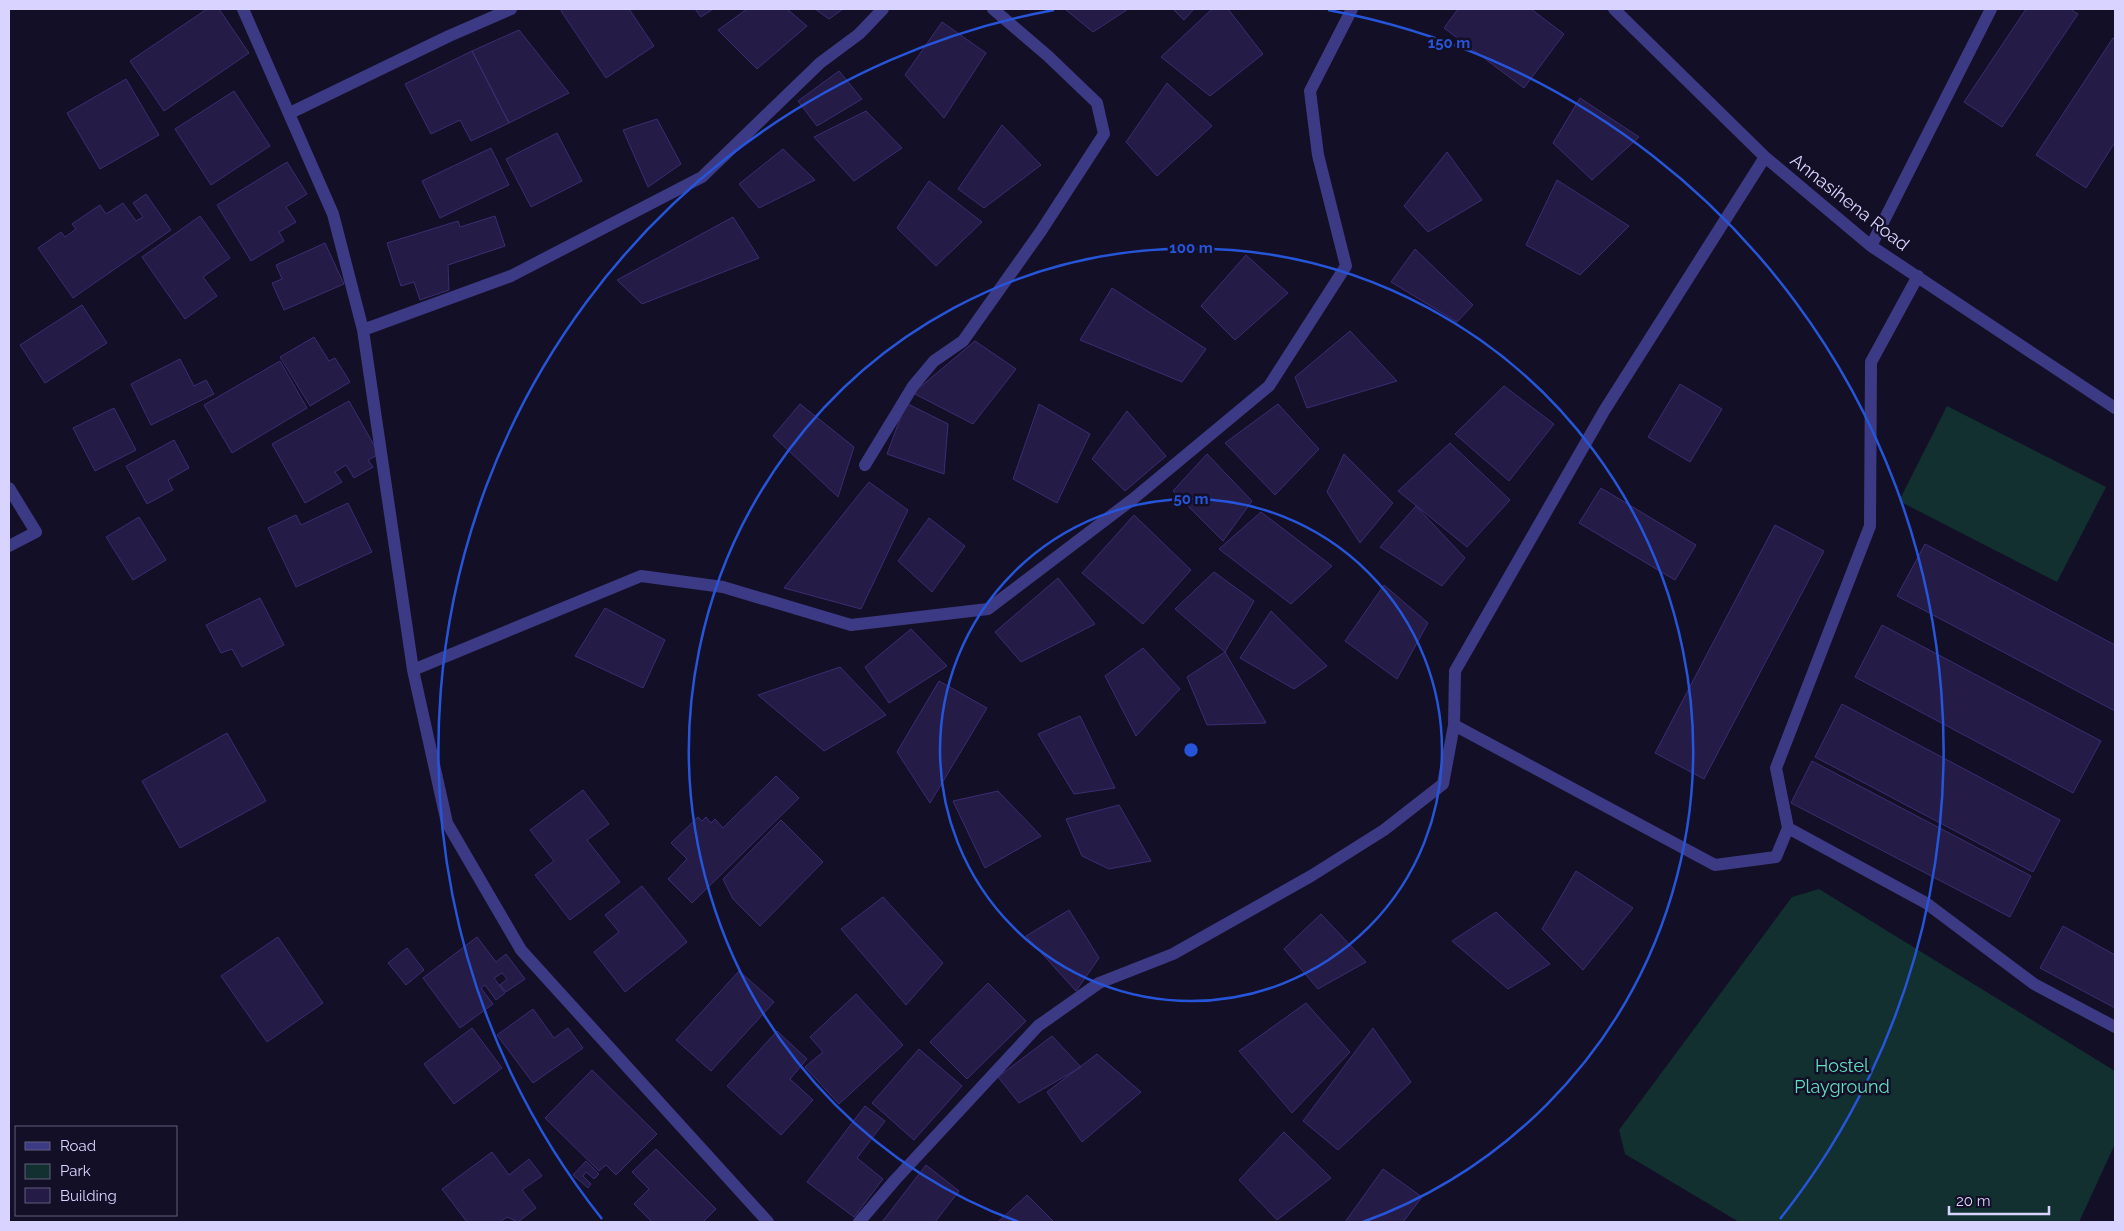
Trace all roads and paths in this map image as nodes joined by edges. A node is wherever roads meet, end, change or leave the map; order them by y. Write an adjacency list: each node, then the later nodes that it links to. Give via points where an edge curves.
1 (243, 9): 8 (street)
2 (511, 9): 8 (street)
3 (883, 9): 12 (street, via 859,34 820,63 702,177 512,276)
4 (993, 9): 14 (street, via 1097,103 1104,134 1041,232 963,341 934,361 913,386)
5 (1614, 9): 9 (street, Annasihena Road)
6 (1991, 9): 10 (street)
7 (1349, 10): 17 (street, via 1310,91 1318,155 1346,266 1269,386 1133,499 988,609 851,625 723,587 641,576)
8 (290, 113): 12 (street, via 333,214)
9 (1765, 157): 10 (street, Annasihena Road); 18 (street, via 1604,411 1455,672)
10 (1871, 246): 11 (street, Annasihena Road)
11 (1918, 276): 13 (street, Annasihena Road); 19 (street, via 1871,362 1870,526 1776,768)
12 (363, 330): 17 (street)
13 (2115, 408)
14 (865, 465)
15 (9, 488): 16 (street, via 36,532)
16 (9, 546)
17 (412, 670): 21 (street, via 447,823 521,950)
18 (1454, 725): 19 (street, via 1715,865 1776,857); 22 (street, via 1443,784 1384,830 1311,876 1173,954 1099,983 1038,1026)
19 (1788, 828): 20 (street, via 1926,903 2034,984)
20 (2115, 1027)
21 (768, 1222)
22 (859, 1222)

